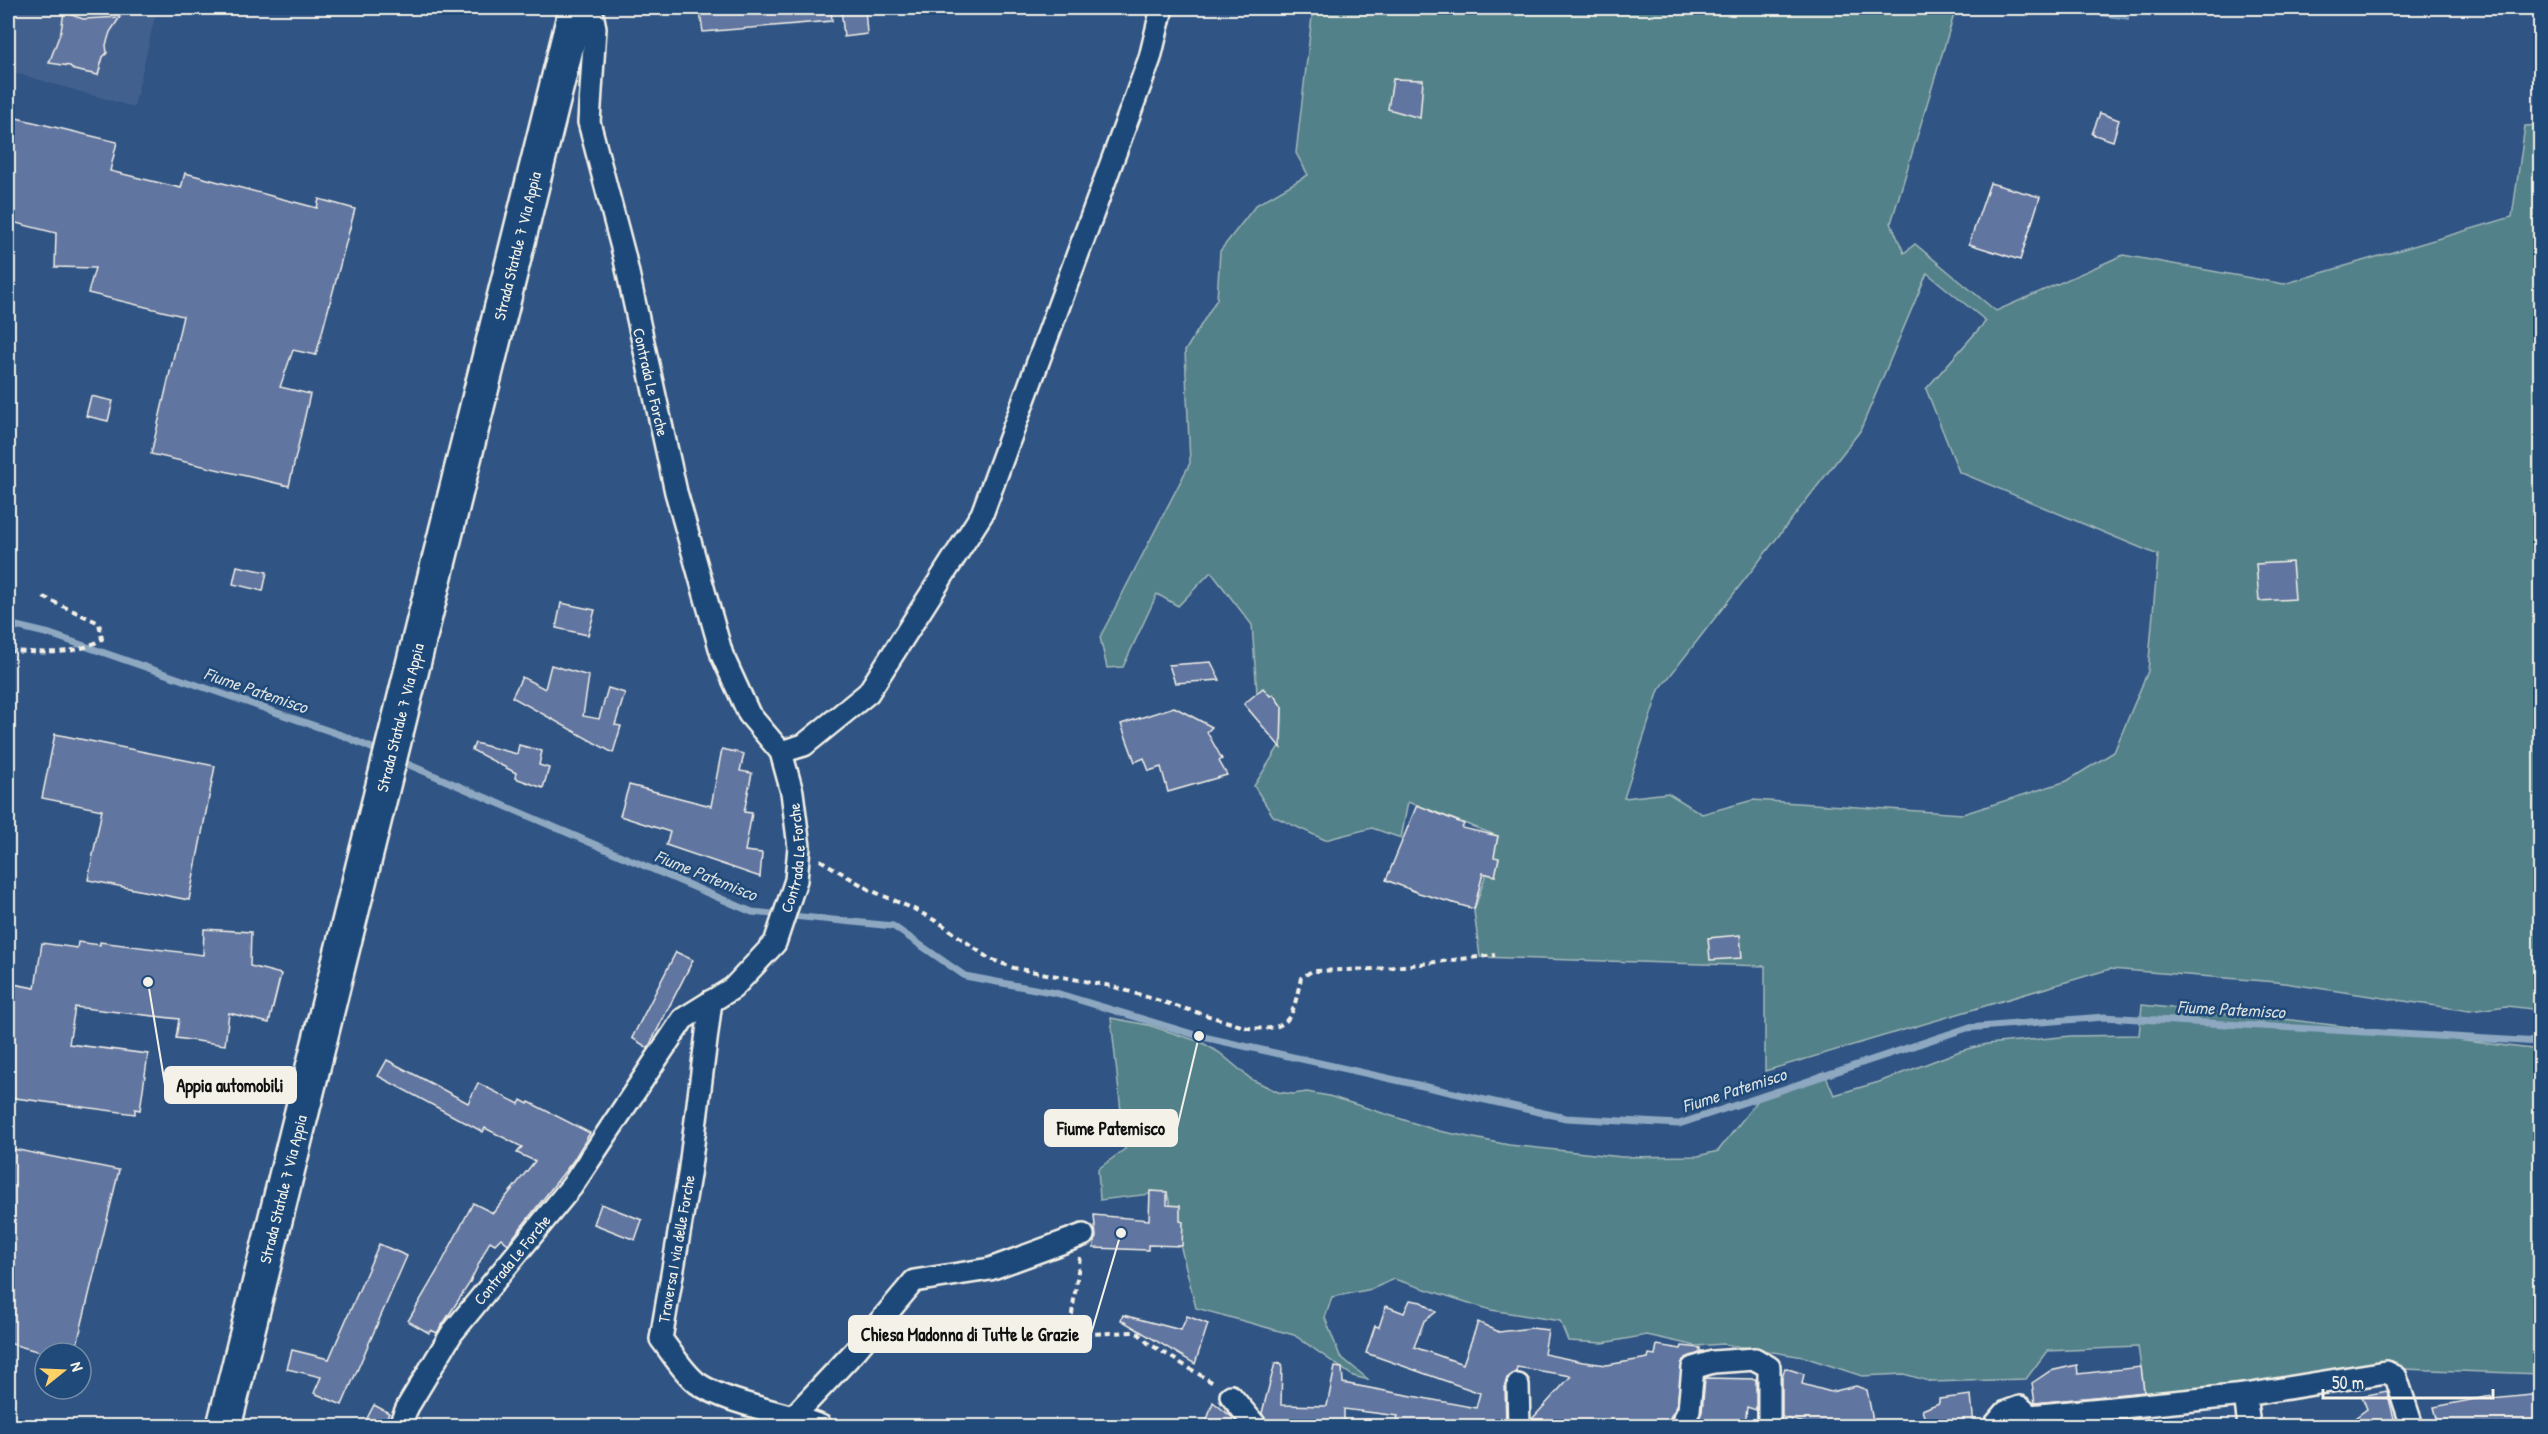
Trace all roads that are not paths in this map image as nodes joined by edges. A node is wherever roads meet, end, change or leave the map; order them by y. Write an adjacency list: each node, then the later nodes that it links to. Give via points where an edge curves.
1 (576, 8): 14 (main road, Strada Statale 7 Via Appia)
2 (591, 8): 4 (street, Contrada Le Forche, via 595,28 589,122 624,255 676,492 722,655 749,714)
3 (1162, 8): 4 (street, via 1150,57 982,514 868,693 804,745)
4 (780, 752): 5 (street, Contrada Le Forche, via 792,792 799,847 796,880 775,943 733,988)
5 (711, 1001): 10 (street, Traversa I via delle Forche, via 689,1175 661,1339 697,1383 738,1401); 15 (street, Contrada Le Forche, via 683,1018 572,1186 452,1333)
6 (1083, 1235): 10 (street, via 990,1269 914,1281)
7 (1518, 1385): 18 (street)
8 (2245, 1395): 11 (street); 21 (street); 22 (street, via 2386,1372 2396,1377)
9 (1231, 1396): 17 (street)
10 (794, 1416): 16 (street, Traversa I via delle Forche)
11 (2111, 1418): 12 (street)
12 (2031, 1421): 20 (street, via 2020,1407 2006,1412)
13 (1768, 1423): 19 (street, via 1768,1367 1755,1359 1713,1362 1693,1368 1689,1410)
14 (224, 1426)
15 (399, 1426)
16 (821, 1426)
17 (1256, 1426)
18 (1519, 1426)
19 (1681, 1426)
20 (1994, 1426)
21 (2249, 1426)
22 (2412, 1426)

